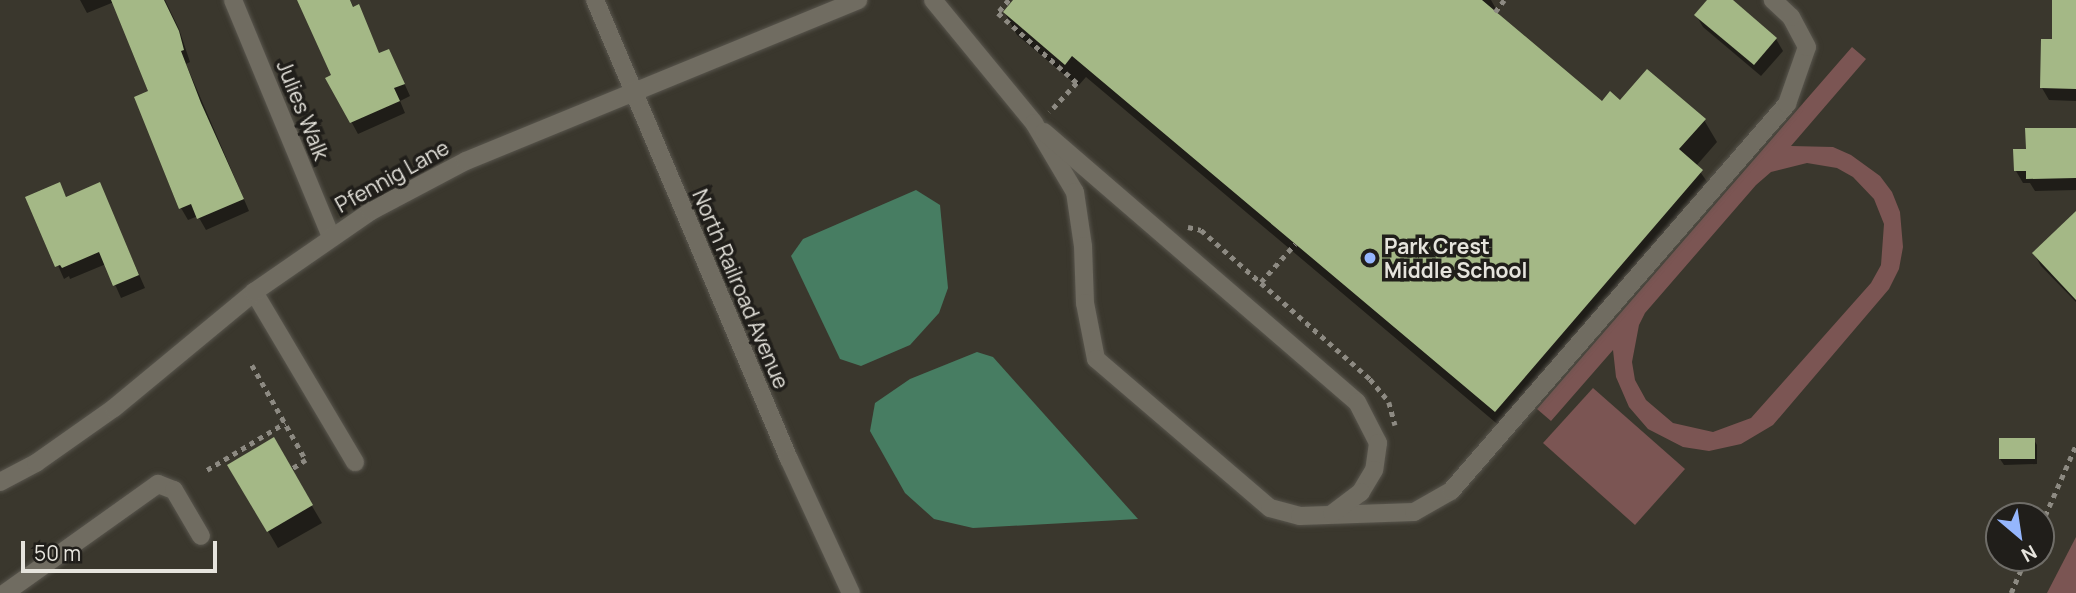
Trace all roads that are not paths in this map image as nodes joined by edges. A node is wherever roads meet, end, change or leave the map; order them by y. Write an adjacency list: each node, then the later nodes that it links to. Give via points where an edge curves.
1 (233, 0): 8 (street, Julies Walk)
2 (594, 0): 6 (street, North Railroad Avenue)
3 (858, 0): 6 (street, Pfennig Lane)
4 (933, 0): 7 (street)
5 (1773, 0): 12 (street, via 1791,18 1807,47 1787,104 1451,491 1414,512)
6 (633, 93): 8 (street, Pfennig Lane, via 466,161); 15 (street, North Railroad Avenue)
7 (1041, 118): 12 (street, via 1075,192 1085,303 1096,359 1270,508 1300,516); 12 (street, via 1357,402 1378,443 1374,470 1361,492)
8 (331, 237): 9 (street, Pfennig Lane)
9 (254, 292): 10 (street); 11 (street, Pfennig Lane, via 114,408 36,463)
10 (355, 462)
11 (0, 482)
12 (1332, 514)
13 (201, 536): 14 (street, via 174,490 158,484)
14 (5, 593)
15 (851, 593)

